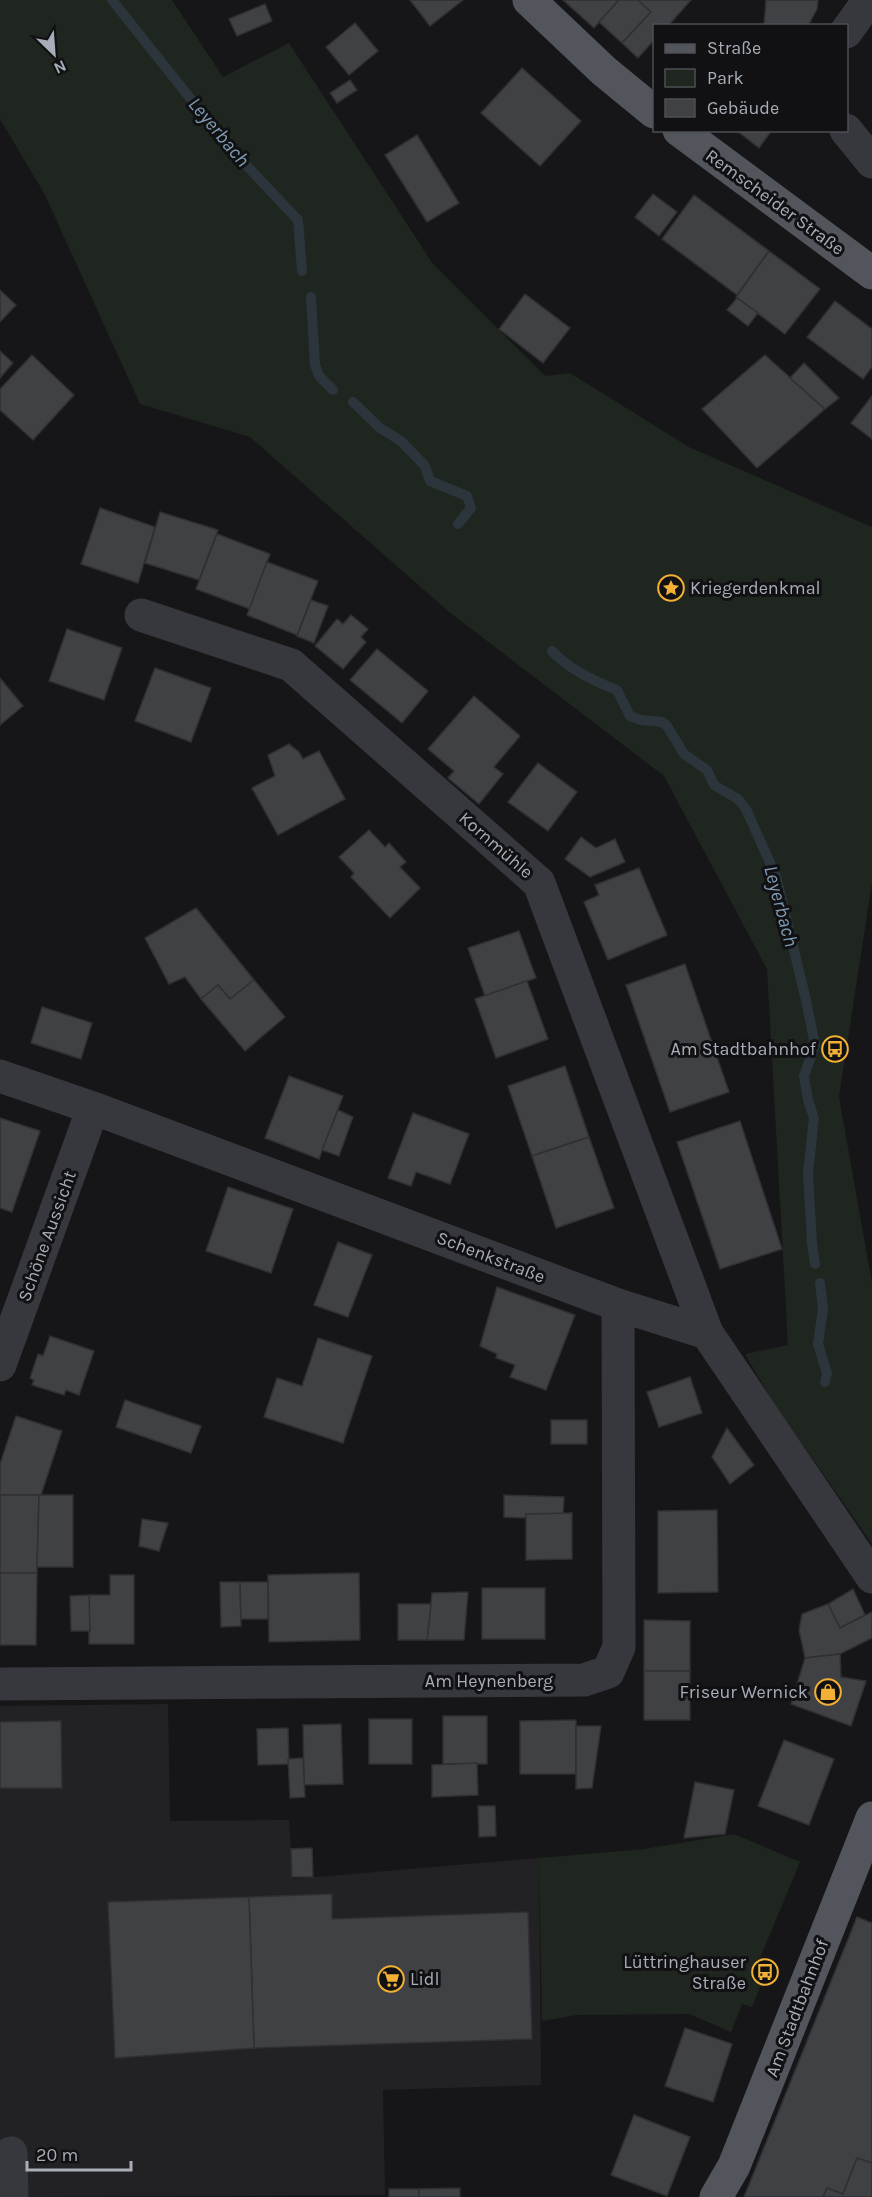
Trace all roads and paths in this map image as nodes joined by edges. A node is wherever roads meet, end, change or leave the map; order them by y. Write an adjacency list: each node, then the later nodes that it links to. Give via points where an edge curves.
1 (529, 0): 4 (main road)
2 (869, 4): 3 (street)
3 (848, 30)
4 (653, 111)
5 (682, 132): 8 (main road, Remscheider Straße)
6 (848, 132): 7 (street)
7 (872, 162)
8 (872, 273)
9 (141, 615): 13 (street, Kornmühle, via 291,665 539,883)
10 (0, 1076): 11 (street, Schenkstraße)
11 (93, 1107): 12 (street, Schenkstraße); 14 (street, Schöne Aussicht)
12 (618, 1305): 13 (street, Schenkstraße); 16 (street, Am Heynenberg, via 619,1647 608,1672 584,1680)
13 (707, 1333): 15 (street)
14 (0, 1365)
15 (872, 1577)
16 (0, 1684)
17 (872, 1818): 20 (main road, Am Stadtbahnhof, via 734,2166)
18 (10, 2153): 19 (street)
19 (12, 2197)
20 (716, 2197)

